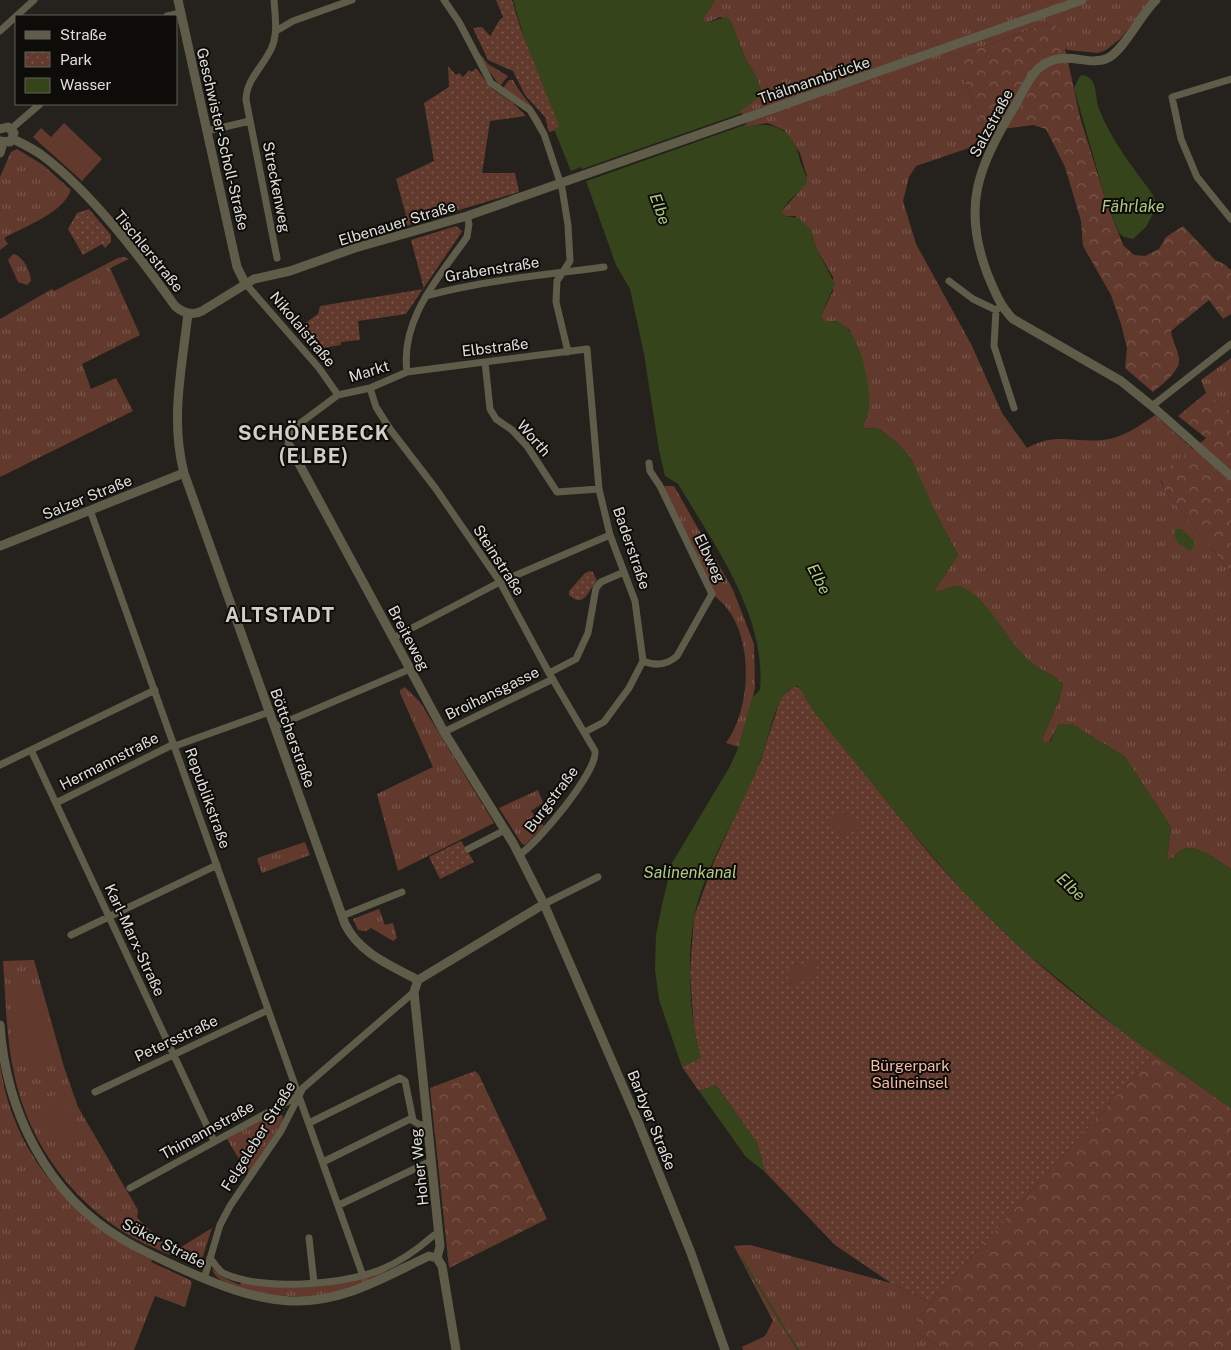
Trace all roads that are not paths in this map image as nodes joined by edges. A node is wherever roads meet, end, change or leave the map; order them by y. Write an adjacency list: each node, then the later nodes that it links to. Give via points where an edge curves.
1 (34, 0): 9 (street)
2 (178, 0): 8 (street, Geschwister-Scholl-Straße)
3 (274, 0): 13 (street, Streckenweg)
4 (352, 0): 13 (street, via 293,21)
5 (444, 0): 27 (street, via 491,83 530,110 544,134 562,188 568,225 570,260)
6 (1082, 0): 22 (street, Thälmannbrücke)
7 (1156, 0): 31 (street, Salzstraße, via 1109,58 1068,57 1040,67 991,147 980,173 974,221 977,243)
8 (180, 13): 10 (street); 18 (street, Geschwister-Scholl-Straße)
9 (18, 15)
10 (171, 15)
11 (15, 17): 12 (street)
12 (0, 31)
13 (276, 31): 16 (street, Streckenweg, via 271,50 246,94)
14 (1231, 79): 24 (street, via 1172,96 1181,139 1196,174)
15 (39, 105): 19 (street)
16 (250, 121): 18 (street); 25 (street, Streckenweg)
17 (0, 127): 19 (street, via 8,127)
18 (207, 131): 29 (street, Geschwister-Scholl-Straße, via 237,266)
19 (12, 134): 20 (street, via 8,143); 32 (street, Tischlerstraße, via 74,184 175,306)
20 (2, 142): 21 (street)
21 (0, 153)
22 (555, 185): 23 (street, Elbenauer Straße)
23 (467, 216): 29 (street, Elbenauer Straße, via 355,248 312,265); 30 (street, via 467,237)
24 (1231, 219)
25 (277, 258)
26 (604, 267): 27 (street, Grabenstraße)
27 (563, 272): 30 (street, Grabenstraße, via 449,289); 35 (street, via 557,281 556,302)
28 (949, 281): 31 (street, via 974,300)
29 (245, 282): 32 (street, Elbenauer Straße, via 198,313); 39 (street, Nikolaistraße)
30 (426, 296): 37 (street, via 411,326)
31 (999, 308): 40 (street, Salzstraße, via 1019,324 1121,382); 41 (street, via 994,346)
32 (188, 313): 46 (street, via 176,420)
33 (1231, 344): 40 (street)
34 (587, 349): 35 (street, Elbstraße); 48 (street, Baderstraße)
35 (568, 352): 36 (street, Elbstraße)
36 (485, 362): 37 (street, Elbstraße); 48 (street, Worth, via 490,409 496,419 527,446 557,492)
37 (407, 372): 38 (street, Markt)
38 (370, 388): 39 (street, Markt); 53 (street, Steinstraße, via 376,407 390,429)
39 (338, 395): 42 (street, Markt)
40 (1152, 406): 47 (street, Salzstraße)
41 (1014, 408)
42 (291, 430): 43 (street); 44 (street, Breiteweg)
43 (274, 434)
44 (289, 445): 54 (street, Breiteweg)
45 (649, 463): 55 (street, Elbweg, via 650,471 712,594 677,656 671,661 654,664)
46 (184, 473): 49 (street, Salzer Straße); 59 (street, Böttcherstraße)
47 (1231, 476)
48 (599, 489): 50 (street, Baderstraße)
49 (90, 510): 51 (street, Salzer Straße); 58 (street, Republikstraße)
50 (610, 535): 52 (street, Baderstraße); 53 (street)
51 (0, 546)
52 (624, 572): 55 (street, Baderstraße, via 635,601); 57 (street, Broihansgasse, via 601,582 596,588 588,633 576,659)
53 (500, 582): 54 (street); 57 (street, Steinstraße)
54 (393, 638): 56 (street, Breiteweg)
55 (643, 661): 62 (street, via 629,688 604,722)
56 (410, 669): 60 (street); 61 (street, Breiteweg)
57 (551, 676): 61 (street, Broihansgasse); 62 (street, Steinstraße)
58 (155, 690): 63 (street, Republikstraße); 64 (street)
59 (269, 712): 60 (street, Böttcherstraße); 63 (street, Hermannstraße)
60 (274, 726): 75 (street, Böttcherstraße)
61 (444, 732): 68 (street, Breiteweg)
62 (585, 732): 65 (street, Steinstraße)
63 (175, 745): 67 (street, Hermannstraße); 71 (street, Republikstraße)
64 (31, 750): 66 (street); 67 (street, Karl-Marx-Straße)
65 (596, 754): 70 (street, Burgstraße, via 592,768 553,822 532,846)
66 (0, 765)
67 (56, 803): 76 (street, Karl-Marx-Straße)
68 (504, 830): 69 (street); 70 (street, Breiteweg)
69 (468, 849)
70 (519, 855): 74 (street, Barbyer Straße)
71 (217, 865): 76 (street); 80 (street, Republikstraße)
72 (598, 877): 74 (street)
73 (402, 892): 75 (street)
74 (544, 904): 78 (street); 101 (street, Barbyer Straße, via 662,1180)
75 (342, 916): 78 (street, Böttcherstraße, via 359,945)
76 (109, 917): 77 (street); 82 (street, Karl-Marx-Straße)
77 (71, 935)
78 (418, 980): 79 (street, Hoher Weg)
79 (414, 992): 84 (street, Felgeleber Straße, via 308,1083); 87 (street, Hoher Weg)
80 (268, 1010): 82 (street, Petersstraße); 84 (street, Republikstraße)
81 (0, 1025): 98 (street, Söker Straße, via 11,1094 34,1148 50,1173 70,1197 121,1239)
82 (174, 1054): 83 (street, Petersstraße); 88 (street, Karl-Marx-Straße)
83 (95, 1092)
84 (298, 1096): 86 (street, Republikstraße); 88 (street, Thimannstraße); 95 (street, Felgeleber Straße, via 281,1131 230,1206)
85 (413, 1120): 86 (street, via 405,1081 400,1078); 87 (street, via 420,1125); 89 (street)
86 (309, 1123): 89 (street, Republikstraße)
87 (428, 1124): 90 (street, Hoher Weg)
88 (214, 1141): 91 (street, Thimannstraße)
89 (323, 1162): 92 (street, Republikstraße)
90 (432, 1162): 92 (street); 93 (street, Hoher Weg)
91 (130, 1188)
92 (339, 1205): 97 (street, Republikstraße)
93 (439, 1235): 96 (street, Hoher Weg); 97 (street, via 434,1235 402,1259)
94 (309, 1238): 99 (street)
95 (210, 1258): 98 (street, Felgeleber Straße); 99 (street, via 226,1275 266,1282)
96 (437, 1258): 98 (street, Söker Straße, via 429,1256 358,1291 316,1299 264,1298); 100 (street, Hoher Weg, via 442,1266)
97 (362, 1276): 99 (street)
98 (204, 1279)
99 (314, 1283)
100 (456, 1350)
101 (725, 1350)

